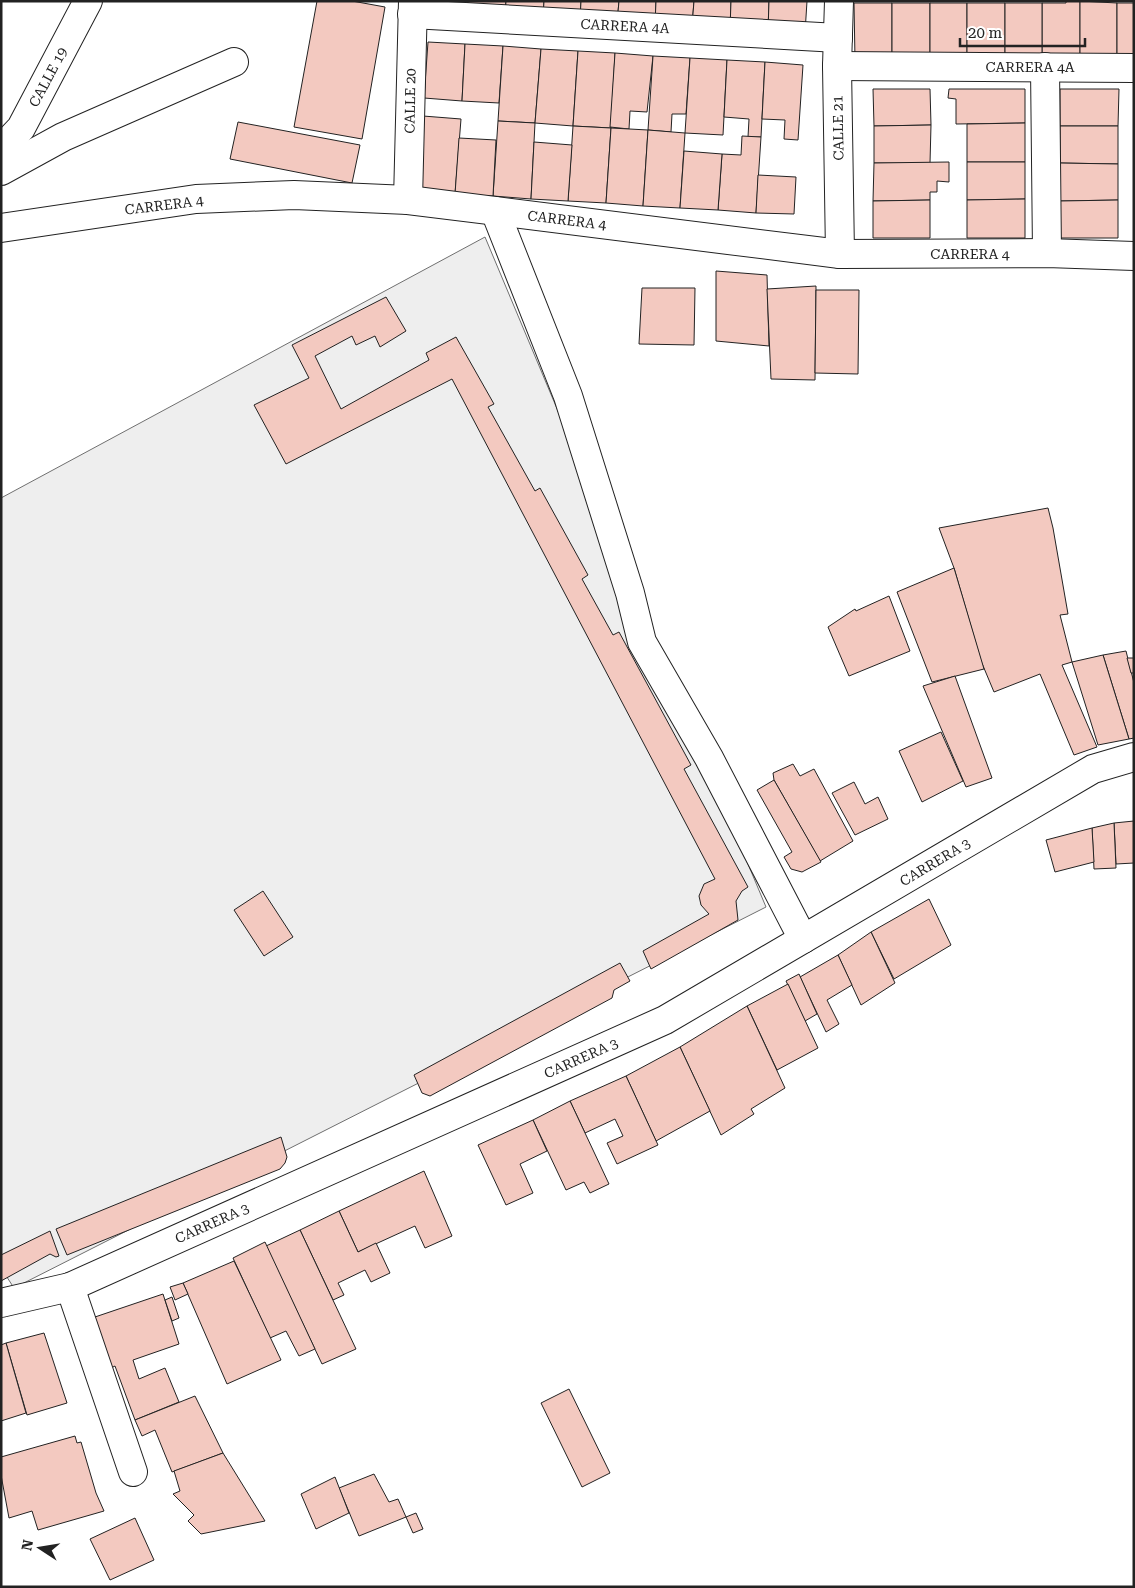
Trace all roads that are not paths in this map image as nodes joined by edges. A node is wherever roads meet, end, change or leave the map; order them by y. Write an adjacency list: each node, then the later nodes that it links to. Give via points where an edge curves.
1 (88, 1): 9 (street, CALLE 19, via 21,128)
2 (839, 1): 4 (street, CALLE 21)
3 (412, 7): 4 (street, CARRERA 4A); 11 (street, CALLE 20)
4 (838, 38): 6 (street, CALLE 21)
5 (234, 62): 10 (street, via 62,137)
6 (837, 66): 7 (street, CARRERA 4A); 15 (street, CALLE 21)
7 (1045, 67): 8 (street, CARRERA 4A); 14 (street)
8 (1134, 68)
9 (1, 149)
10 (1, 171)
11 (408, 200): 12 (street, CARRERA 4); 13 (street, CARRERA 4, via 294,195 196,199)
12 (495, 211): 15 (street, CARRERA 4); 18 (street, via 568,396 630,593 642,642)
13 (1, 228)
14 (1048, 253): 15 (street, CARRERA 4); 16 (street, CARRERA 4)
15 (840, 254)
16 (1134, 256)
17 (1134, 757): 18 (street, CARRERA 3, via 1093,768)
18 (804, 939): 19 (street, CARRERA 3, via 665,1020)
19 (70, 1287): 20 (street, CARRERA 3); 21 (street)
20 (1, 1303)
21 (133, 1472)

